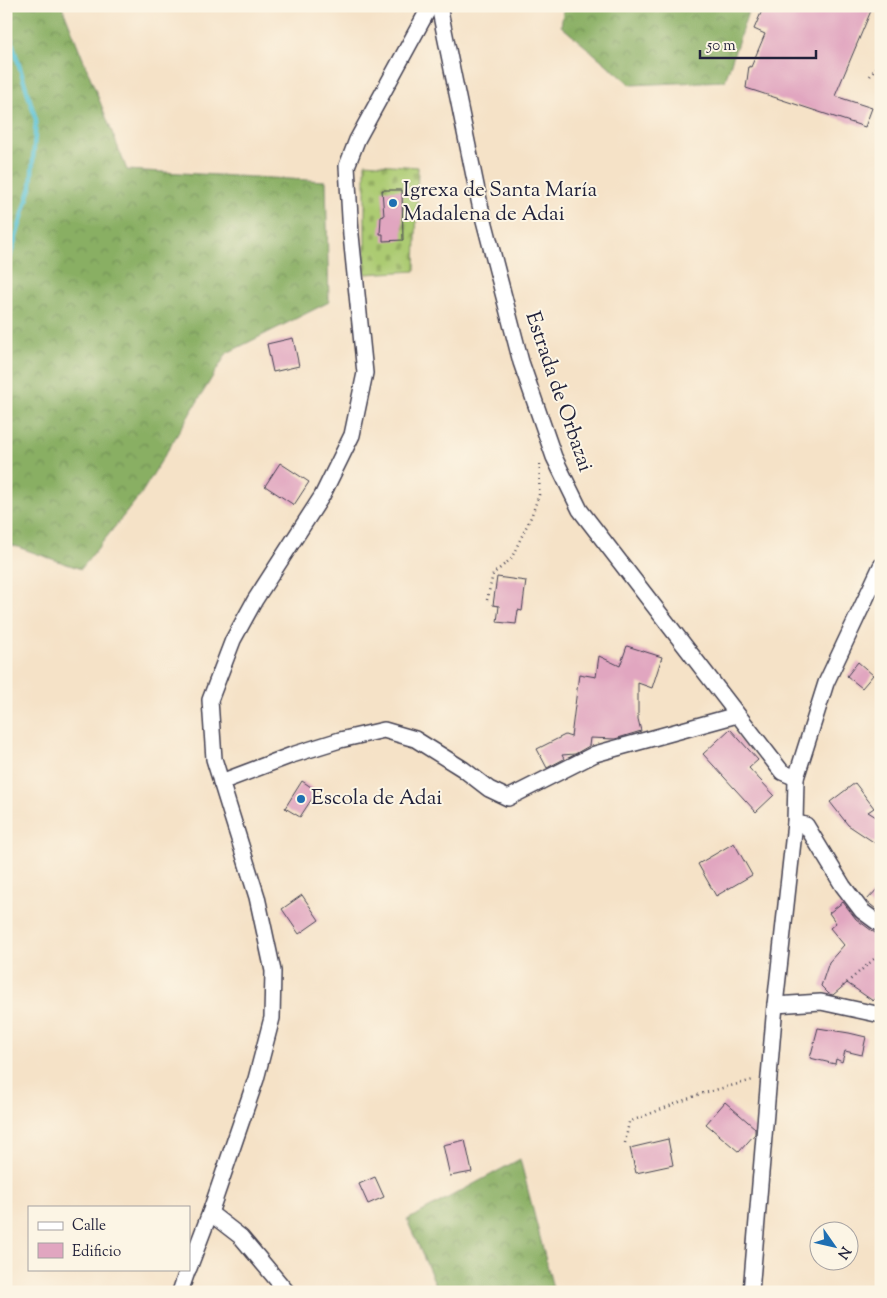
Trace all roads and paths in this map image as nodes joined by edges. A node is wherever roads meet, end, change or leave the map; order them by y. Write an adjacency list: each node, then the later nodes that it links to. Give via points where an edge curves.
1 (433, 6): 4 (street)
2 (440, 6): 3 (street, Estrada de Orbazai)
3 (444, 28): 4 (street); 7 (street, Estrada de Orbazai, via 480,205 522,362)
4 (417, 30): 12 (street, via 357,140 348,166 351,235 365,373 352,435 322,496 233,640 213,692 210,700 214,759)
5 (881, 60): 6 (path)
6 (870, 76)
7 (548, 441): 9 (path, via 540,450 539,495 531,517 511,558 493,574); 10 (street, Estrada de Orbazai, via 580,510)
8 (881, 566): 11 (street, via 826,683)
9 (487, 600)
10 (737, 715): 11 (street, Estrada de Orbazai, via 782,772); 12 (street, via 595,754 508,798 488,789 463,769 415,740 384,730 311,749)
11 (796, 778): 13 (street)
12 (221, 782): 21 (street, via 257,897 273,971 272,1018 256,1078)
13 (795, 823): 14 (street, via 806,825 862,911); 17 (street)
14 (881, 925)
15 (881, 953): 16 (path)
16 (843, 986)
17 (775, 1005): 18 (street, via 821,1002); 19 (street)
18 (881, 1015)
19 (769, 1076): 20 (path, via 700,1094 629,1122); 26 (street)
20 (625, 1143)
21 (210, 1213): 22 (street); 25 (street, via 241,1237)
22 (190, 1266)
23 (189, 1270): 24 (street)
24 (180, 1292)
25 (287, 1292)
26 (751, 1292)

